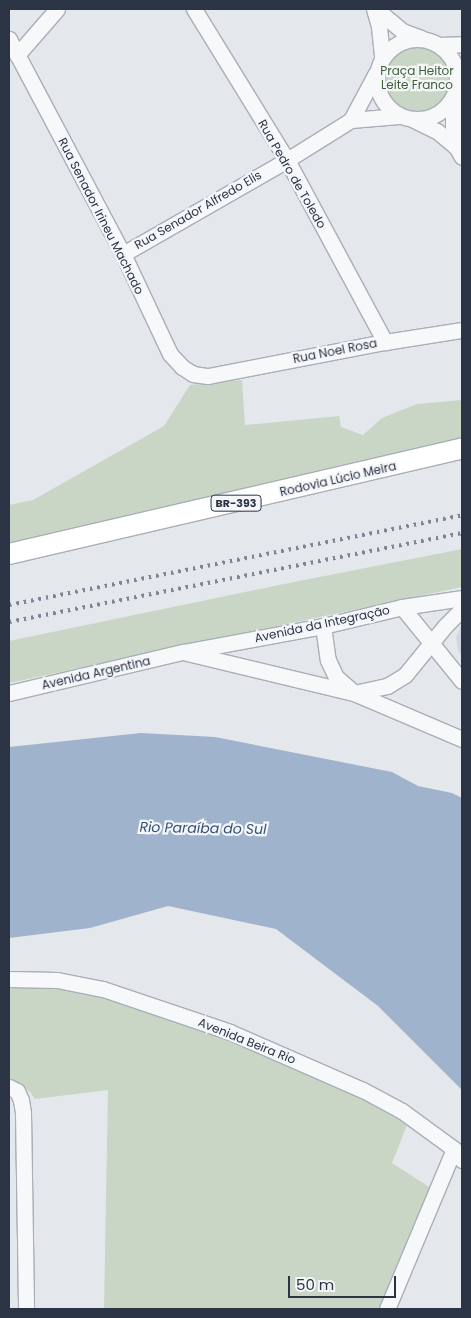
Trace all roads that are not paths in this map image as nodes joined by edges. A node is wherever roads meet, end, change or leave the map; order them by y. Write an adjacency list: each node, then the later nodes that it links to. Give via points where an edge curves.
1 (58, 9): 8 (street)
2 (194, 9): 14 (street, Rua Pedro de Toledo)
3 (375, 9): 5 (street, via 402,31); 9 (street, via 379,27)
4 (9, 38): 8 (street, Rua Senador Irineu Machado)
5 (425, 39): 7 (street); 9 (street, via 409,39 391,47)
6 (462, 44): 7 (street)
7 (439, 45): 10 (street, via 456,68)
8 (17, 55): 15 (street, Rua Senador Irineu Machado)
9 (379, 65): 11 (street, via 377,86 380,97 388,108); 12 (street, Rua Senador Alfredo Elis)
10 (458, 85): 11 (street, via 444,110 426,118); 13 (street, via 453,130)
11 (406, 118): 12 (street, Rua Senador Alfredo Elis); 13 (street, via 437,131)
12 (351, 120): 14 (street, Rua Senador Alfredo Elis)
13 (460, 152)
14 (287, 160): 15 (street, Rua Senador Alfredo Elis); 17 (street, Rua Pedro de Toledo)
15 (123, 254): 18 (street, Rua Senador Irineu Machado, via 170,354 193,374)
16 (462, 330): 17 (street, Rua Noel Rosa)
17 (385, 342): 18 (street, Rua Noel Rosa)
18 (208, 376)
19 (462, 449): 20 (main road, Rodovia Lúcio Meira / BR-393)
20 (9, 554)
21 (462, 598): 22 (street, Avenida da Integração)
22 (402, 607): 24 (street, Avenida da Integração); 25 (street)
23 (462, 609): 25 (street)
24 (323, 626): 26 (street, Avenida da Integração); 29 (street, via 328,660 336,677)
25 (430, 643): 27 (street); 29 (street, via 405,675 387,686)
26 (183, 652): 28 (street, Avenida Argentina); 29 (street)
27 (462, 681)
28 (9, 693)
29 (354, 693): 30 (street)
30 (462, 739)
31 (9, 978): 33 (street, Avenida Beira Rio, via 57,980 103,989 230,1032 364,1090 402,1111)
32 (13, 1089): 34 (street, via 21,1100 23,1113)
33 (458, 1155): 35 (street)
34 (26, 1309)
35 (387, 1309)

